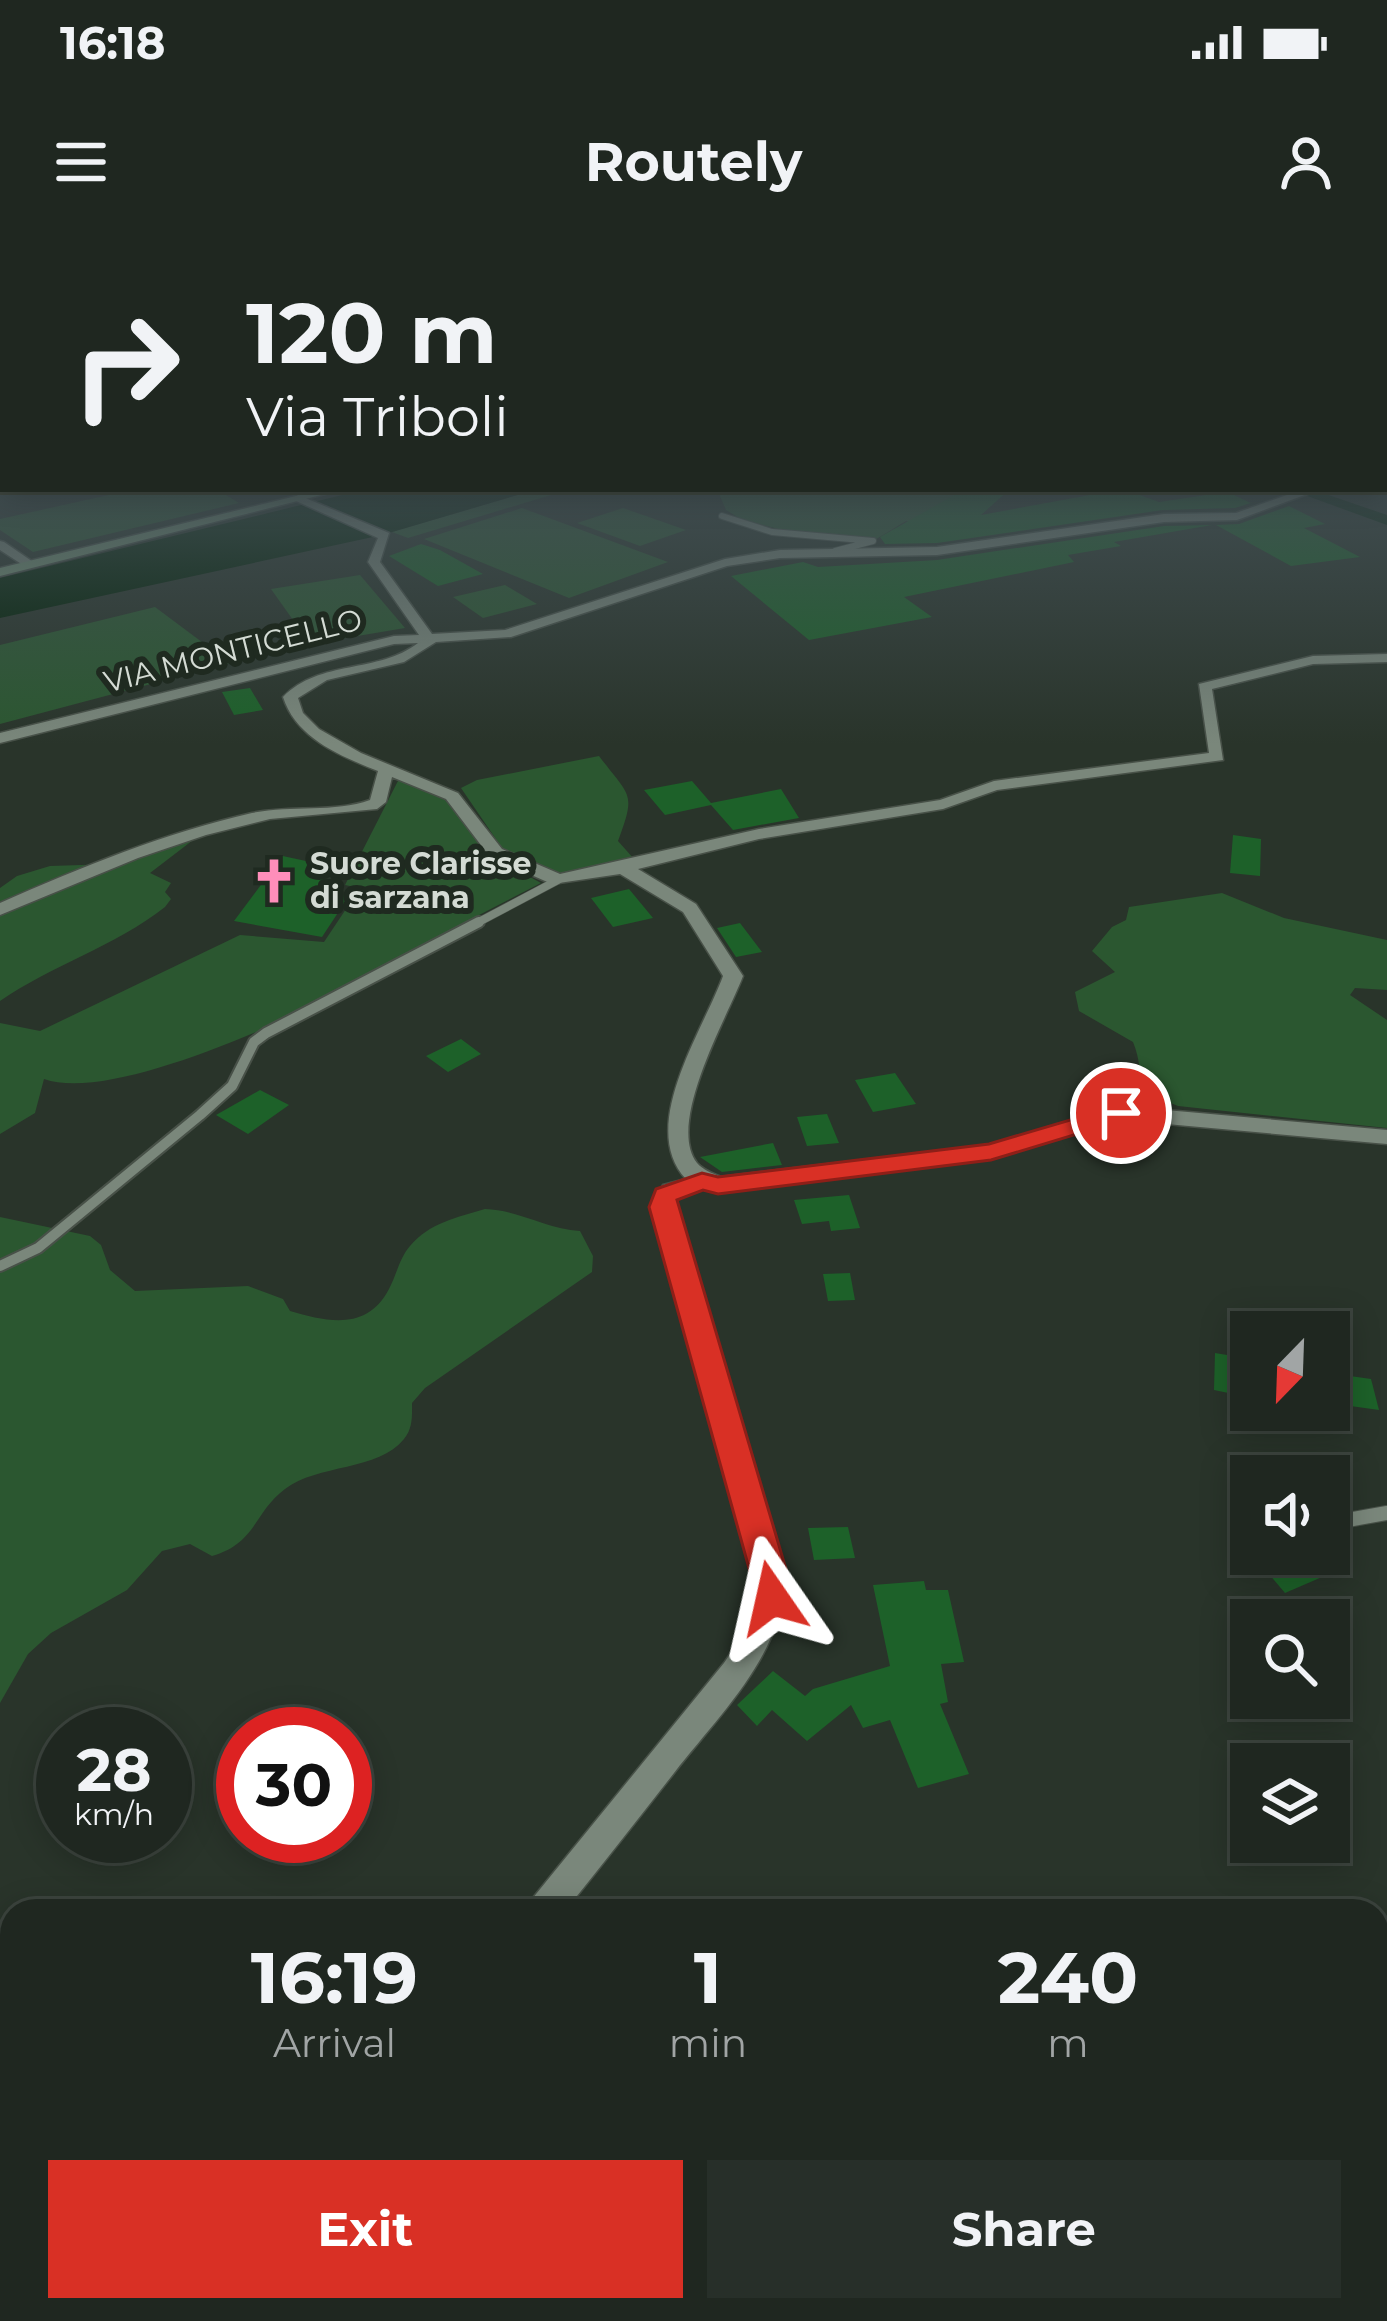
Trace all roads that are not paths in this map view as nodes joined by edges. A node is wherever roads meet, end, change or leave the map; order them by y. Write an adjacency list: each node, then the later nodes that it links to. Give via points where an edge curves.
1 (8, 549): 7 (street)
2 (90, 549): 7 (street)
3 (379, 549): 9 (street, VIA MONTICELLO, via 374,562)
4 (839, 549): 6 (lane)
5 (950, 549): 6 (street)
6 (822, 553): 9 (street, via 725,563 506,634)
7 (30, 564): 8 (street)
8 (0, 572)
9 (430, 640): 11 (street, VIA MONTICELLO, via 334,653); 12 (street, via 304,684 290,697 314,732)
10 (1387, 658): 13 (street, via 1313,660 1204,687 1217,757 994,787)
11 (0, 738)
12 (386, 770): 14 (street, via 452,796 496,853); 15 (street, via 370,806 319,806 170,840)
13 (623, 868): 14 (street); 17 (street, via 690,908 733,976 681,1101 681,1146)
14 (558, 880): 18 (lane, via 266,1033 232,1086 200,1115 38,1248)
15 (0, 910)
16 (1387, 1137): 17 (street, via 1121,1113 991,1152)
17 (702, 1182): 21 (street, via 671,1190 662,1207 772,1598 759,1639 736,1672)
18 (0, 1266)
19 (1387, 1513): 20 (lane)
20 (1350, 1520)
21 (554, 1899)

